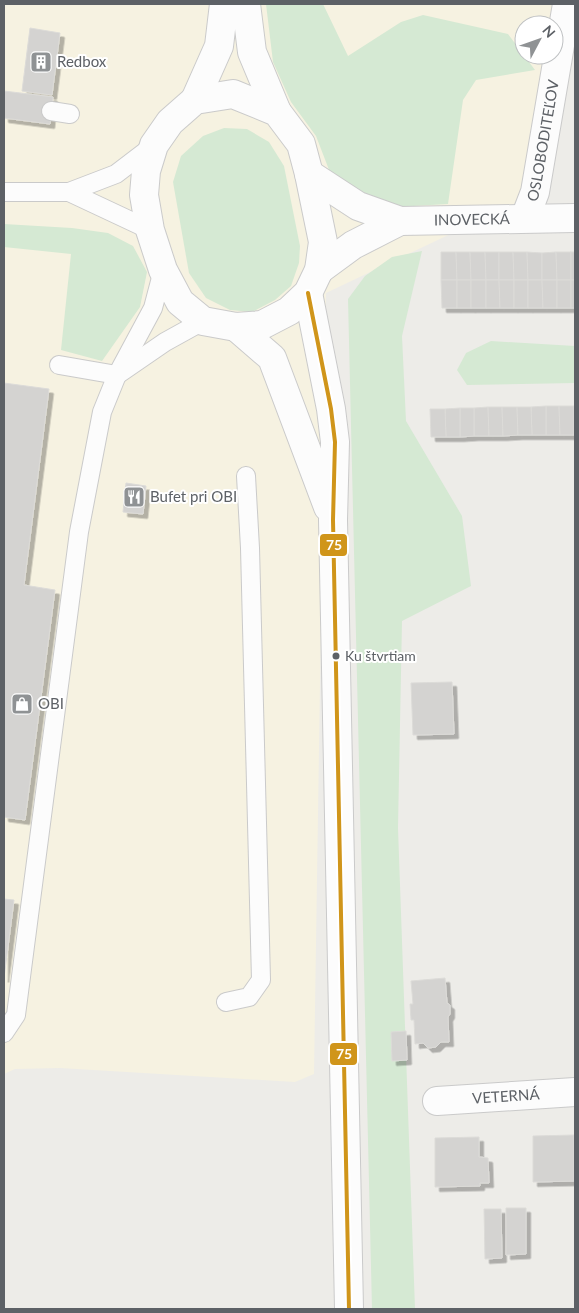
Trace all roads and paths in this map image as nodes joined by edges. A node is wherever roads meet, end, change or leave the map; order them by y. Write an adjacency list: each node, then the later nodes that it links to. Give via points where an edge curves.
1 (224, 4): 4 (street, via 218,46)
2 (246, 4): 6 (street, via 252,52)
3 (567, 4): 12 (street, OSLOBODITEĽOV, via 535,192)
4 (195, 100): 6 (street, via 233,94); 8 (street, via 170,122)
5 (51, 112): 7 (lane)
6 (277, 112): 9 (street, via 300,144)
7 (70, 114)
8 (154, 144): 11 (lane, via 116,174); 15 (street, via 146,171 144,195)
9 (309, 174): 14 (street, INOVECKÁ, via 358,206); 17 (street, via 323,242)
10 (4, 192): 11 (lane)
11 (69, 192): 15 (lane)
12 (525, 218): 13 (street, INOVECKÁ); 14 (street, INOVECKÁ)
13 (575, 218)
14 (400, 221): 17 (street, INOVECKÁ, via 352,245)
15 (150, 230): 16 (street)
16 (163, 270): 18 (street, via 180,302); 21 (lane, via 153,308)
17 (313, 282): 19 (street, via 289,311 262,325); 23 (street, via 335,442)
18 (203, 321): 19 (street); 21 (lane)
19 (236, 327): 23 (street, via 272,358)
20 (59, 364): 21 (lane)
21 (117, 375): 25 (lane, via 102,412 79,532 16,1015)
22 (246, 476): 24 (lane, via 262,980 249,997)
23 (333, 520): 28 (street)
24 (226, 1002)
25 (4, 1033)
26 (575, 1092): 27 (street, VETERNÁ)
27 (437, 1101)
28 (349, 1309)

